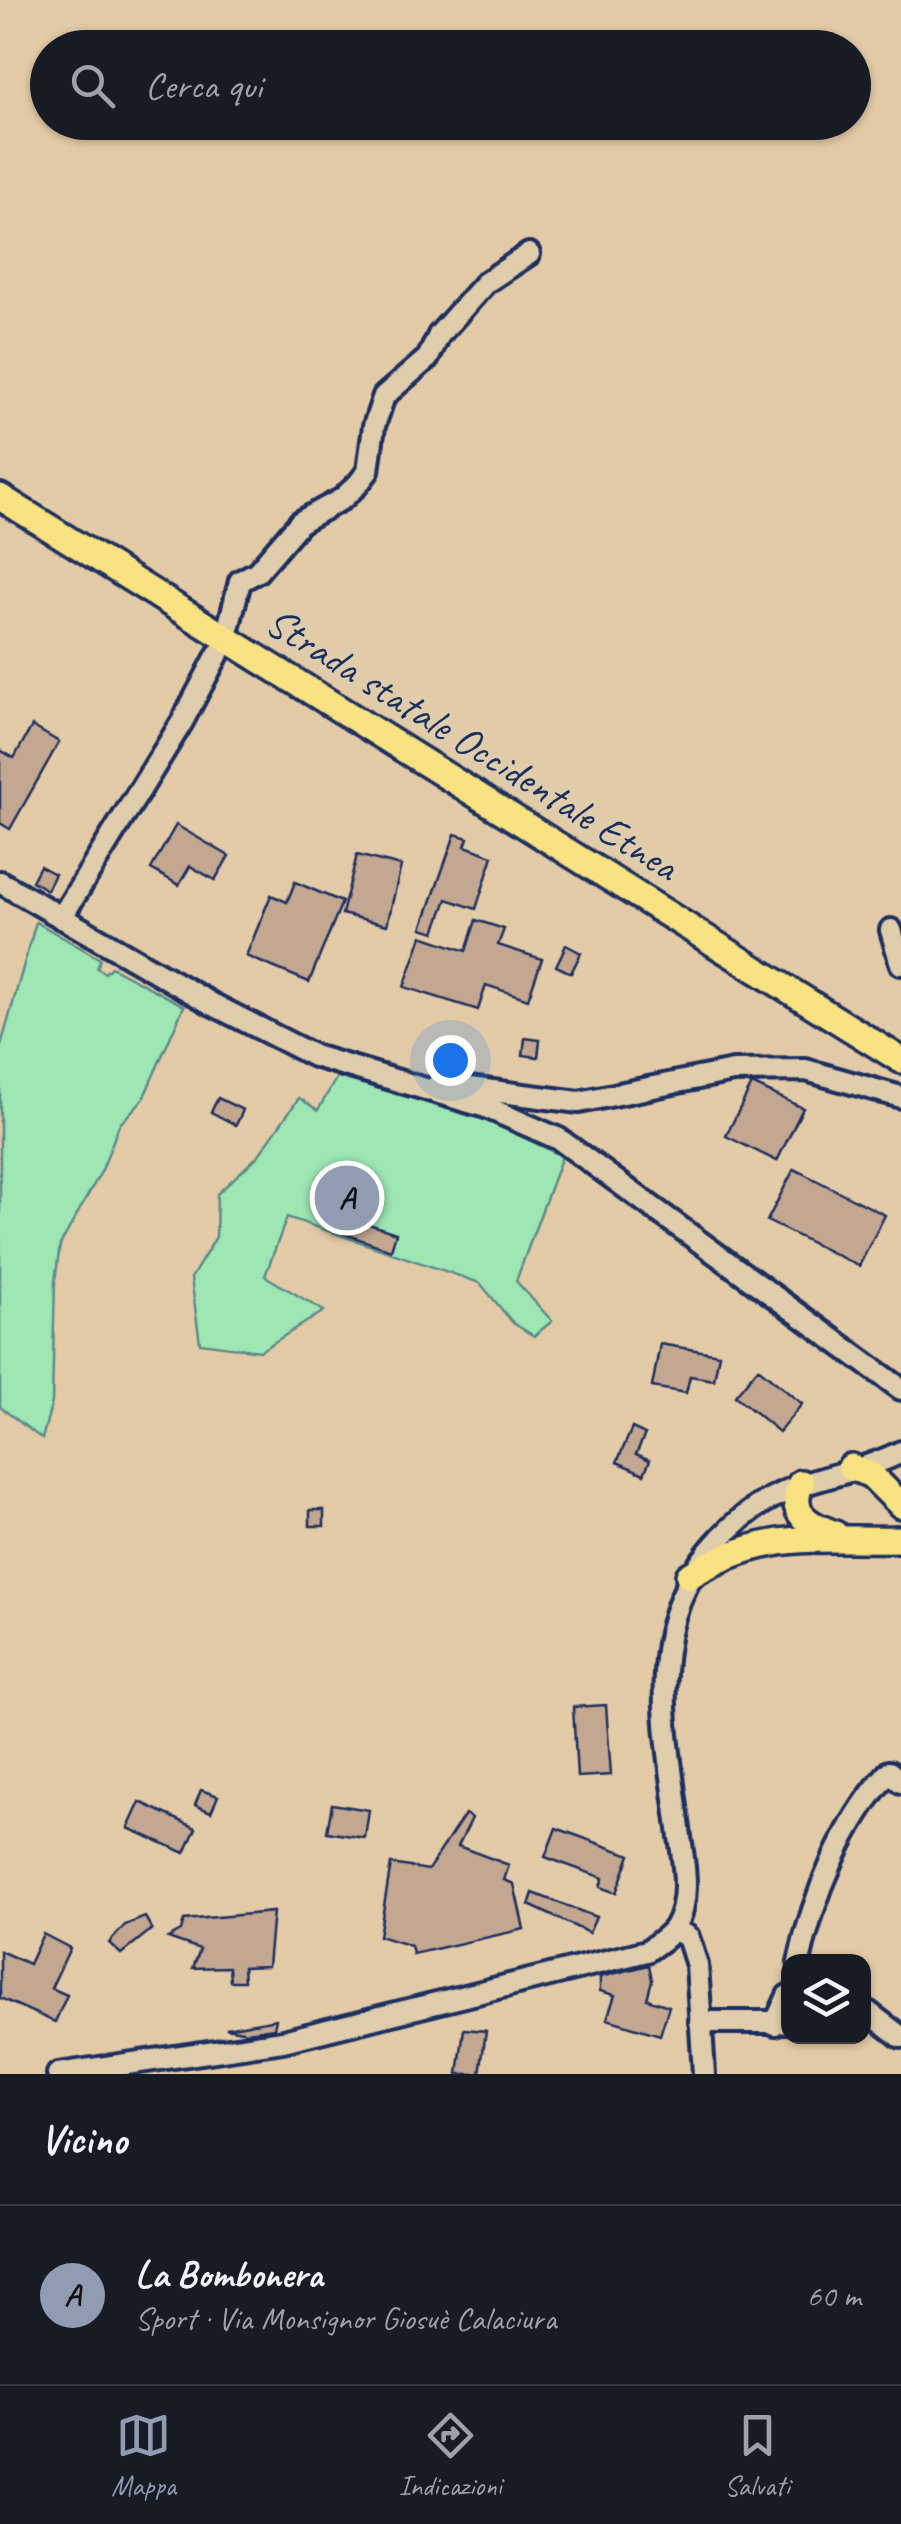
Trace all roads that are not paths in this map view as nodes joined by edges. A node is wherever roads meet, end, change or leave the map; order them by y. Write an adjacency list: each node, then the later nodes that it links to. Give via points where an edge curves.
1 (529, 254): 3 (street, via 485,283 439,335 428,358 384,396 368,471 342,499 300,522 257,572 240,580)
2 (1, 497): 9 (main road, Strada statale Occidentale Etnea)
3 (229, 624)
4 (218, 654): 6 (street)
5 (0, 882): 6 (street)
6 (61, 918): 10 (street, via 314,1056)
7 (890, 930): 8 (street)
8 (901, 964)
9 (901, 1060)
10 (422, 1087): 11 (street, via 445,1082 558,1103 733,1071 806,1070); 12 (street, via 559,1139)
11 (901, 1097)
12 (871, 1362): 13 (street); 14 (street)
13 (901, 1377)
14 (901, 1388)
15 (901, 1452): 16 (street)
16 (851, 1468): 17 (street); 18 (main road, via 871,1476)
17 (800, 1483): 19 (main road, via 800,1516); 21 (street, via 735,1523)
18 (901, 1505)
19 (848, 1538): 20 (main road); 21 (main road, via 755,1545)
20 (901, 1539)
21 (689, 1576): 23 (street, via 664,1654 685,1890)
22 (901, 1782): 24 (street, via 889,1772 866,1798 839,1849)
23 (674, 1929): 26 (street, via 688,1938 697,1964); 29 (street, via 646,1951 611,1963 354,2026)
24 (801, 1954)
25 (871, 2014): 28 (street)
26 (700, 2022): 27 (street); 30 (street)
27 (781, 2023)
28 (901, 2038)
29 (58, 2074)
30 (704, 2074)

